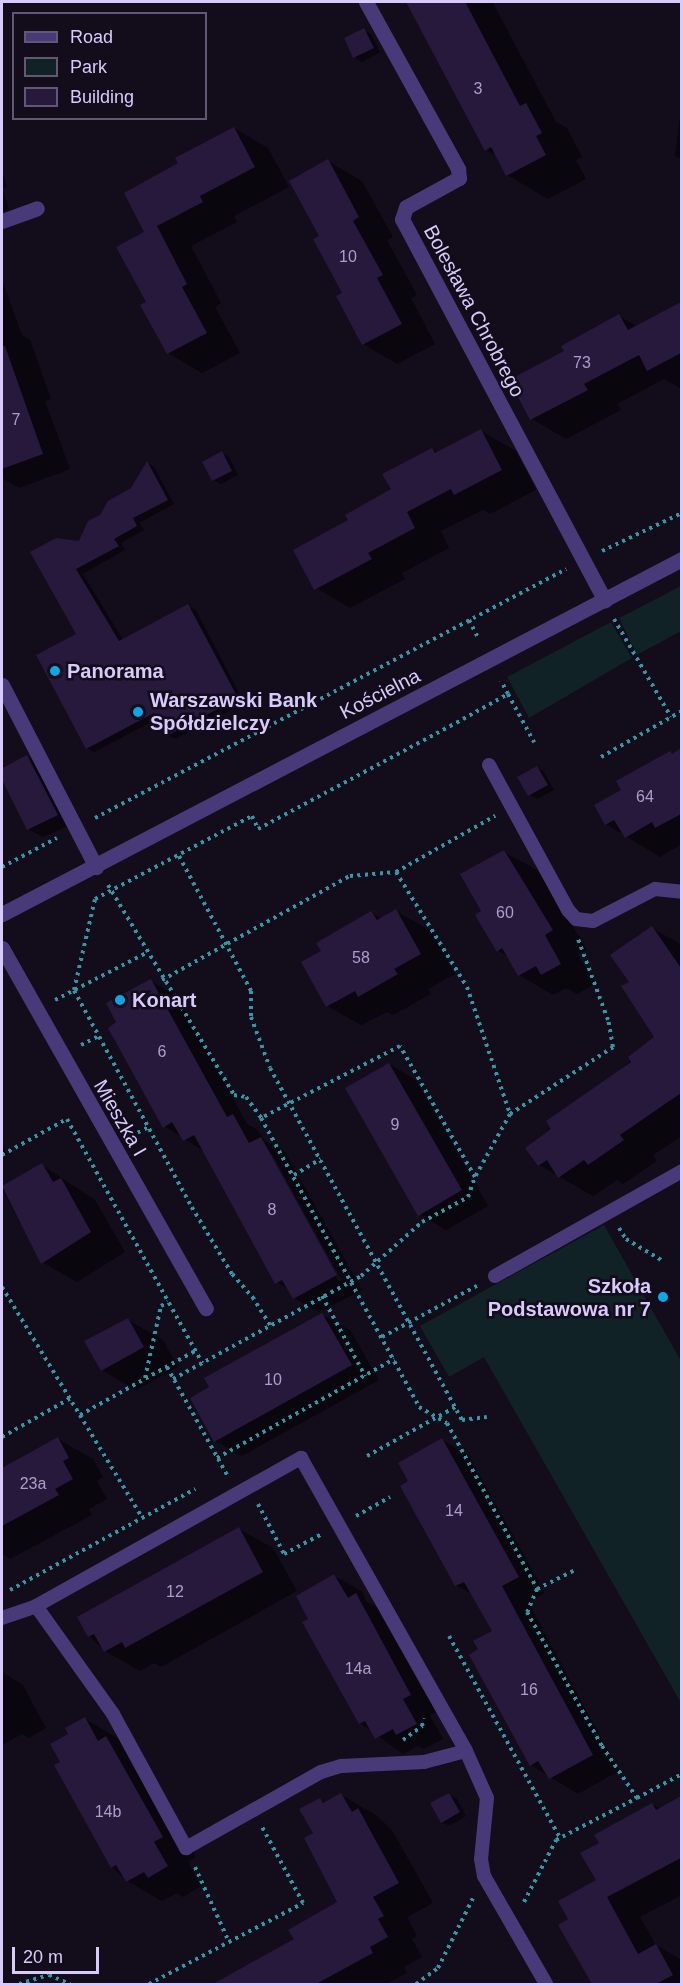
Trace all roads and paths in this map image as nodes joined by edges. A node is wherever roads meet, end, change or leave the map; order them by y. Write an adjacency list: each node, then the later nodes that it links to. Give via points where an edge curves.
1 (366, 2): 6 (street, Bolesława Chrobrego, via 458,169 459,178 406,207 402,219)
2 (37, 208): 3 (street)
3 (2, 221)
4 (681, 513): 6 (path)
5 (681, 559): 7 (street, Kościelna)
6 (583, 560): 7 (street, Bolesława Chrobrego); 8 (path)
7 (605, 600): 14 (path); 22 (street, Kościelna)
8 (469, 620): 9 (path); 19 (path)
9 (482, 646)
10 (501, 681): 12 (path)
11 (2, 685): 19 (street)
12 (508, 694): 15 (path); 20 (path, via 258,829 252,816)
13 (681, 711): 14 (path)
14 (671, 717): 16 (path)
15 (534, 742)
16 (601, 758)
17 (489, 765): 18 (lane)
18 (512, 807): 23 (path); 27 (lane)
19 (76, 828): 21 (path); 22 (street)
20 (179, 856): 24 (path); 28 (path)
21 (2, 867)
22 (96, 867): 24 (path); 26 (street, Kościelna)
23 (396, 872): 28 (path, via 350,876); 35 (path, via 467,987)
24 (111, 890): 30 (path); 32 (path, via 95,899)
25 (681, 892): 27 (lane, via 655,889 593,921)
26 (2, 914)
27 (576, 919): 35 (path, via 578,941 608,1020 613,1047)
28 (226, 945): 31 (path); 34 (path, via 251,991 251,1017 270,1068)
29 (2, 948): 33 (street, Mieszka I)
30 (147, 953): 31 (path); 32 (path)
31 (162, 980): 36 (path, via 234,1095 246,1097)
32 (74, 990): 33 (path); 52 (path, via 190,1204 232,1274)
33 (36, 1011): 50 (street, Mieszka I)
34 (290, 1103): 36 (path); 38 (path); 41 (path, via 400,1046)
35 (510, 1113): 41 (path)
36 (261, 1118): 40 (path)
37 (2, 1155): 49 (path, via 67,1119)
38 (321, 1159): 40 (path); 44 (path)
39 (681, 1172): 45 (lane)
40 (294, 1175): 46 (path)
41 (475, 1177): 44 (path, via 468,1197 422,1222)
42 (618, 1226): 43 (path, via 626,1239)
43 (663, 1261)
44 (379, 1263): 46 (path); 51 (path)
45 (495, 1276): 51 (path)
46 (350, 1281): 48 (path); 53 (path)
47 (2, 1287): 61 (path)
48 (322, 1296): 52 (path); 58 (path)
49 (168, 1302): 54 (path); 59 (path, via 161,1306)
50 (206, 1308)
51 (411, 1322): 53 (path); 62 (path)
52 (270, 1325): 56 (path)
53 (382, 1337): 55 (path)
54 (195, 1351): 56 (path); 57 (path)
55 (394, 1359): 58 (path); 64 (path, via 419,1407)
56 (202, 1363): 60 (path)
57 (167, 1367): 59 (path); 60 (path)
58 (364, 1376): 68 (path)
59 (145, 1379): 63 (path)
60 (173, 1379): 68 (path)
61 (71, 1398): 63 (path); 66 (path)
62 (455, 1407): 64 (path); 65 (path, via 462,1419)
63 (81, 1415): 72 (path)
64 (439, 1416): 67 (path); 75 (path, via 447,1423)
65 (487, 1417)
66 (2, 1437)
67 (367, 1456)
68 (218, 1458): 70 (path)
69 (195, 1489): 72 (path)
70 (243, 1491): 73 (path, via 284,1554); 73 (lane, via 301,1458); 77 (lane)
71 (390, 1497): 73 (path)
72 (141, 1516): 76 (path)
73 (338, 1525): 81 (lane)
74 (575, 1570): 75 (path)
75 (537, 1589): 84 (path, via 527,1612 602,1746)
76 (2, 1595)
77 (36, 1606): 78 (lane); 87 (lane, via 113,1714)
78 (2, 1618)
79 (449, 1636): 86 (path)
80 (425, 1712): 82 (path, via 422,1725)
81 (466, 1750): 82 (lane, via 424,1762); 88 (lane, via 487,1798 481,1859)
82 (372, 1765): 85 (lane, via 341,1766 321,1772)
83 (681, 1774): 84 (path)
84 (637, 1798): 86 (path)
85 (254, 1810): 87 (lane); 90 (path, via 303,1903)
86 (560, 1838): 89 (path, via 518,1914)
87 (186, 1848): 90 (path)
88 (484, 1876): 89 (lane); 94 (path, via 438,1968)
89 (510, 1919): 95 (lane)
90 (229, 1942): 93 (path)
91 (19, 1984): 92 (path, via 49,1975)
92 (70, 1984)
93 (149, 1984)
94 (416, 1984)
95 (546, 1984)

